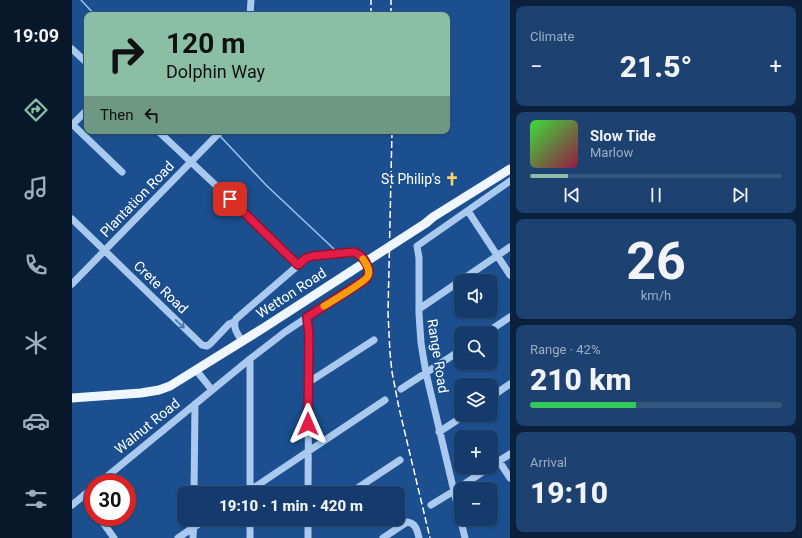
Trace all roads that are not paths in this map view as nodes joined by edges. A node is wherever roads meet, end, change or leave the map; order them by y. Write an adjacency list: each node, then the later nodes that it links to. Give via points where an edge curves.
1 (251, 0): 2 (street)
2 (250, 12)
3 (72, 49): 4 (street)
4 (84, 60)
5 (84, 113): 6 (street)
6 (72, 124): 11 (street)
7 (161, 134): 9 (street)
8 (218, 134): 9 (street, Plantation Road)
9 (191, 162): 16 (street, Plantation Road); 18 (street)
10 (510, 169): 27 (main road, Wetton Road, bridge)
11 (122, 172)
12 (510, 181): 13 (street)
13 (468, 211): 17 (street); 21 (street, Range Road, via 417,246)
14 (72, 219): 16 (street, Crete Road)
15 (510, 248): 17 (street)
16 (104, 251): 20 (street, Plantation Road); 24 (street, Crete Road, one-way to 24, via 205,346)
17 (497, 256): 19 (street); 21 (street)
18 (298, 265): 22 (street, Walnut Road, via 313,256 354,252 368,267 365,280); 24 (street)
19 (510, 276)
20 (72, 284)
21 (419, 309): 31 (street, Range Road)
22 (307, 317): 29 (street, Walnut Road); 32 (street)
23 (510, 317): 25 (street)
24 (234, 322): 27 (street, via 235,330)
25 (496, 326)
26 (374, 340): 32 (street)
27 (242, 341): 30 (main road, Wetton Road)
28 (454, 355): 31 (street)
29 (250, 359): 35 (street, Walnut Road); 51 (street)
30 (196, 370): 35 (street); 37 (main road, Wetton Road, via 170,386 154,392)
31 (426, 373): 34 (street); 41 (street, Range Road)
32 (309, 382): 42 (street)
33 (510, 384): 36 (street)
34 (401, 389)
35 (212, 390): 39 (street, Walnut Road)
36 (498, 392)
37 (72, 398)
38 (385, 400): 42 (street)
39 (195, 404): 46 (street, Walnut Road); 50 (street)
40 (455, 422): 41 (street)
41 (440, 432): 55 (street, Range Road)
42 (308, 452): 52 (street); 53 (street)
43 (510, 454): 45 (street)
44 (400, 460): 54 (street)
45 (499, 461): 48 (street)
46 (110, 474)
47 (480, 474): 49 (street)
48 (510, 478)
49 (468, 482)
50 (194, 486)
51 (249, 486)
52 (258, 486)
53 (308, 486)
54 (361, 486)
55 (454, 491): 58 (street)
56 (84, 495): 57 (street)
57 (72, 505)
58 (431, 505)
59 (105, 526): 64 (street)
60 (250, 526): 67 (street)
61 (308, 526): 68 (street)
62 (462, 526): 71 (street, Range Road)
63 (194, 527): 65 (street); 66 (street)
64 (114, 538)
65 (178, 538)
66 (193, 538)
67 (250, 538)
68 (308, 538)
69 (383, 538): 70 (street, via 407,522 416,527)
70 (419, 538)
71 (465, 538)

